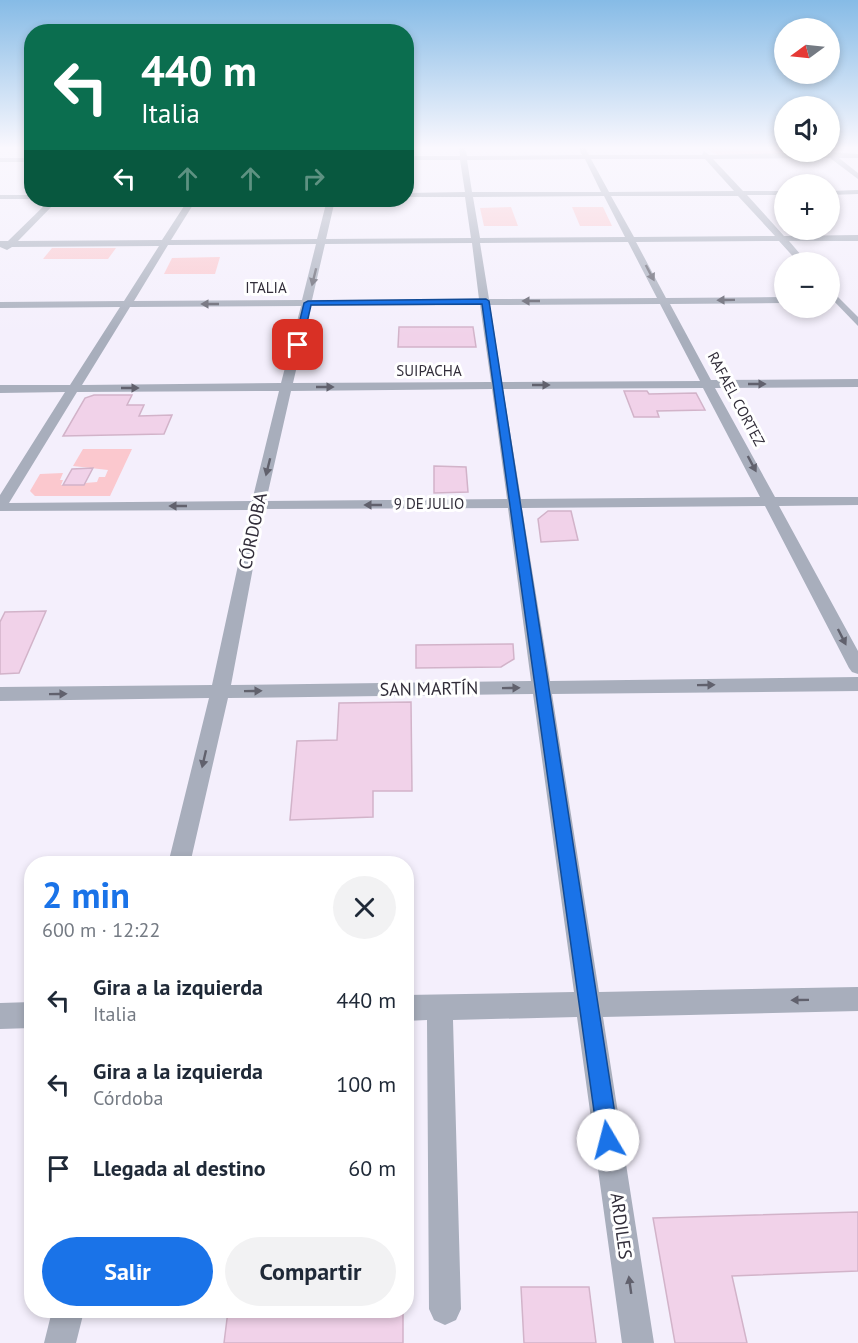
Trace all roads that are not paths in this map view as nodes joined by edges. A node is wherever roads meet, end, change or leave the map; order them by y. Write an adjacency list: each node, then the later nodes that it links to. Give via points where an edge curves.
1 (43, 211): 15 (street)
2 (185, 211): 16 (street)
3 (330, 211): 14 (street, CÓRDOBA)
4 (471, 211): 12 (street, ARDILES)
5 (615, 211): 10 (street, RAFAEL CORTEZ)
6 (756, 211): 7 (street)
7 (774, 230)
8 (840, 238): 9 (street)
9 (858, 238)
10 (631, 239): 11 (street); 12 (street); 22 (street, RAFAEL CORTEZ, one-way to 22)
11 (774, 239)
12 (474, 240): 14 (street); 21 (street, ARDILES)
13 (783, 240): 18 (street)
14 (323, 242): 16 (street); 24 (street, CÓRDOBA, one-way to 24)
15 (10, 243): 16 (street); 17 (street); 19 (street)
16 (164, 243): 25 (street)
17 (0, 244)
18 (794, 252)
19 (0, 253)
20 (774, 300): 22 (street, ITALIA, one-way to 22)
21 (486, 301): 22 (street, ITALIA, one-way to 21); 24 (street, ITALIA); 30 (street, ARDILES)
22 (664, 301): 29 (street, RAFAEL CORTEZ)
23 (840, 302): 27 (street)
24 (308, 303): 25 (street, ITALIA, one-way to 25); 31 (street, CÓRDOBA)
25 (125, 304): 26 (street, ITALIA); 33 (street)
26 (0, 305)
27 (858, 323)
28 (858, 383): 29 (street, SUIPACHA, one-way to 28)
29 (709, 384): 30 (street, SUIPACHA, one-way to 29); 34 (street, RAFAEL CORTEZ, one-way to 34)
30 (499, 386): 31 (street, SUIPACHA, one-way to 30); 36 (street, ARDILES)
31 (288, 387): 33 (street, SUIPACHA, one-way to 31); 37 (street, CÓRDOBA, one-way to 37)
32 (0, 389): 33 (street, SUIPACHA)
33 (71, 389): 38 (street)
34 (772, 501): 35 (street, 9 DE JULIO); 36 (street, 9 DE JULIO); 39 (street, RAFAEL CORTEZ, one-way to 39)
35 (858, 501)
36 (515, 504): 37 (street, 9 DE JULIO, one-way to 37); 41 (street, ARDILES)
37 (258, 505): 38 (street, 9 DE JULIO, one-way to 38); 42 (street, CÓRDOBA)
38 (0, 507)
39 (858, 668)
40 (858, 684): 41 (street, SAN MARTÍN, one-way to 40)
41 (543, 687): 42 (street, SAN MARTÍN, one-way to 41); 46 (street, ARDILES)
42 (220, 692): 43 (street, SAN MARTÍN, one-way to 42); 44 (street, CÓRDOBA, one-way to 44)
43 (0, 694)
44 (180, 856)
45 (858, 999): 46 (street, one-way to 46)
46 (589, 1004): 47 (street); 54 (street, ARDILES, one-way to 46)
47 (440, 1007): 48 (street); 51 (street)
48 (414, 1008)
49 (24, 1015): 50 (street)
50 (0, 1016)
51 (445, 1309)
52 (66, 1318): 53 (street)
53 (60, 1343)
54 (638, 1343)

